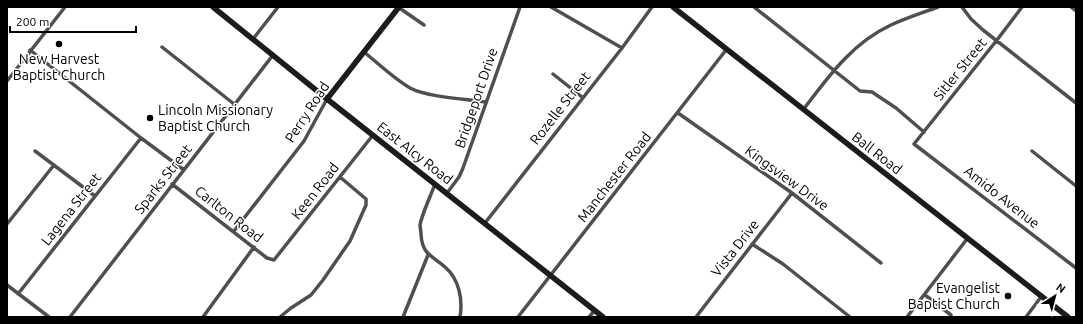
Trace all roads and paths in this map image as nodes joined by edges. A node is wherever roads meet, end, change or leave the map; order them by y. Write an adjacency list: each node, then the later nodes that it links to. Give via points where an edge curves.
1 (65, 7): 20 (street)
2 (213, 7): 16 (street, East Alcy Road)
3 (278, 7): 16 (street)
4 (399, 7): 15 (street); 22 (street, Perry Road)
5 (520, 7): 29 (street, Bridgeport Drive)
6 (552, 7): 19 (street)
7 (652, 7): 19 (street, Rozelle Street)
8 (673, 7): 21 (street, Ball Road)
9 (754, 7): 24 (street)
10 (938, 7): 24 (street, via 891,24 856,48)
11 (962, 7): 17 (street, via 983,30)
12 (1022, 7): 17 (street, Sitler Street)
13 (1071, 7): 14 (street)
14 (1076, 11)
15 (424, 25)
16 (253, 39): 23 (street, East Alcy Road)
17 (997, 40): 30 (street); 34 (street, Sitler Street)
18 (162, 47): 31 (street)
19 (622, 48): 27 (street, Rozelle Street)
20 (30, 50): 26 (street); 36 (street)
21 (726, 50): 32 (street, Ball Road); 33 (street, Manchester Road)
22 (364, 52): 28 (street, Perry Road); 29 (street, via 411,88)
23 (273, 55): 28 (street, East Alcy Road); 31 (street, Sparks Street)
24 (833, 70): 32 (street); 34 (street, via 860,91 872,92 896,108)
25 (553, 74): 27 (street)
26 (7, 81)
27 (582, 97): 49 (street, Rozelle Street)
28 (327, 99): 35 (street, East Alcy Road); 51 (street, Perry Road, via 304,141)
29 (485, 102): 46 (street, Bridgeport Drive, via 459,178)
30 (1076, 103)
31 (234, 104): 41 (street, Sparks Street)
32 (803, 110): 52 (street, Ball Road)
33 (678, 113): 47 (street, Kingsview Drive); 59 (street, Manchester Road)
34 (924, 132): 37 (street, Sitler Street)
35 (373, 135): 42 (street, Keen Road); 44 (street, East Alcy Road)
36 (141, 138): 41 (street); 48 (street, Lagena Street)
37 (914, 144): 58 (street, Amido Avenue)
38 (35, 151): 40 (street)
39 (1032, 151): 45 (street)
40 (54, 165): 48 (street); 50 (street)
41 (184, 170): 43 (street, Sparks Street)
42 (340, 177): 56 (street, Keen Road); 69 (street, via 366,198 366,205 350,241 324,280 311,294)
43 (172, 184): 51 (street, Carlton Road); 67 (street, Sparks Street)
44 (435, 184): 46 (street, East Alcy Road); 55 (street, via 420,225 423,247)
45 (1076, 186)
46 (447, 193): 49 (street, East Alcy Road)
47 (792, 193): 53 (street, Vista Drive); 57 (street, Kingsview Drive)
48 (95, 196): 61 (street, Lagena Street)
49 (486, 223): 59 (street, East Alcy Road)
50 (7, 224)
51 (234, 231): 54 (street, Carlton Road)
52 (967, 239): 62 (street); 63 (street, Ball Road)
53 (752, 244): 75 (street, Vista Drive); 76 (street, via 784,264)
54 (254, 247): 56 (street, Carlton Road); 68 (street)
55 (428, 255): 70 (street); 71 (street, via 446,267 456,281 461,294)
56 (274, 260)
57 (882, 263)
58 (1076, 268)
59 (551, 275): 64 (street, East Alcy Road); 72 (street, Manchester Road)
60 (7, 285): 61 (street)
61 (18, 294): 66 (street)
62 (925, 295): 65 (street); 77 (street)
63 (1041, 297): 78 (street); 79 (street, Ball Road)
64 (595, 310): 73 (street); 74 (street, East Alcy Road)
65 (951, 315)
66 (49, 317)
67 (70, 317)
68 (203, 317)
69 (281, 317)
70 (403, 317)
71 (460, 317)
72 (518, 317)
73 (589, 317)
74 (603, 317)
75 (696, 317)
76 (850, 317)
77 (906, 317)
78 (1026, 317)
79 (1068, 317)

